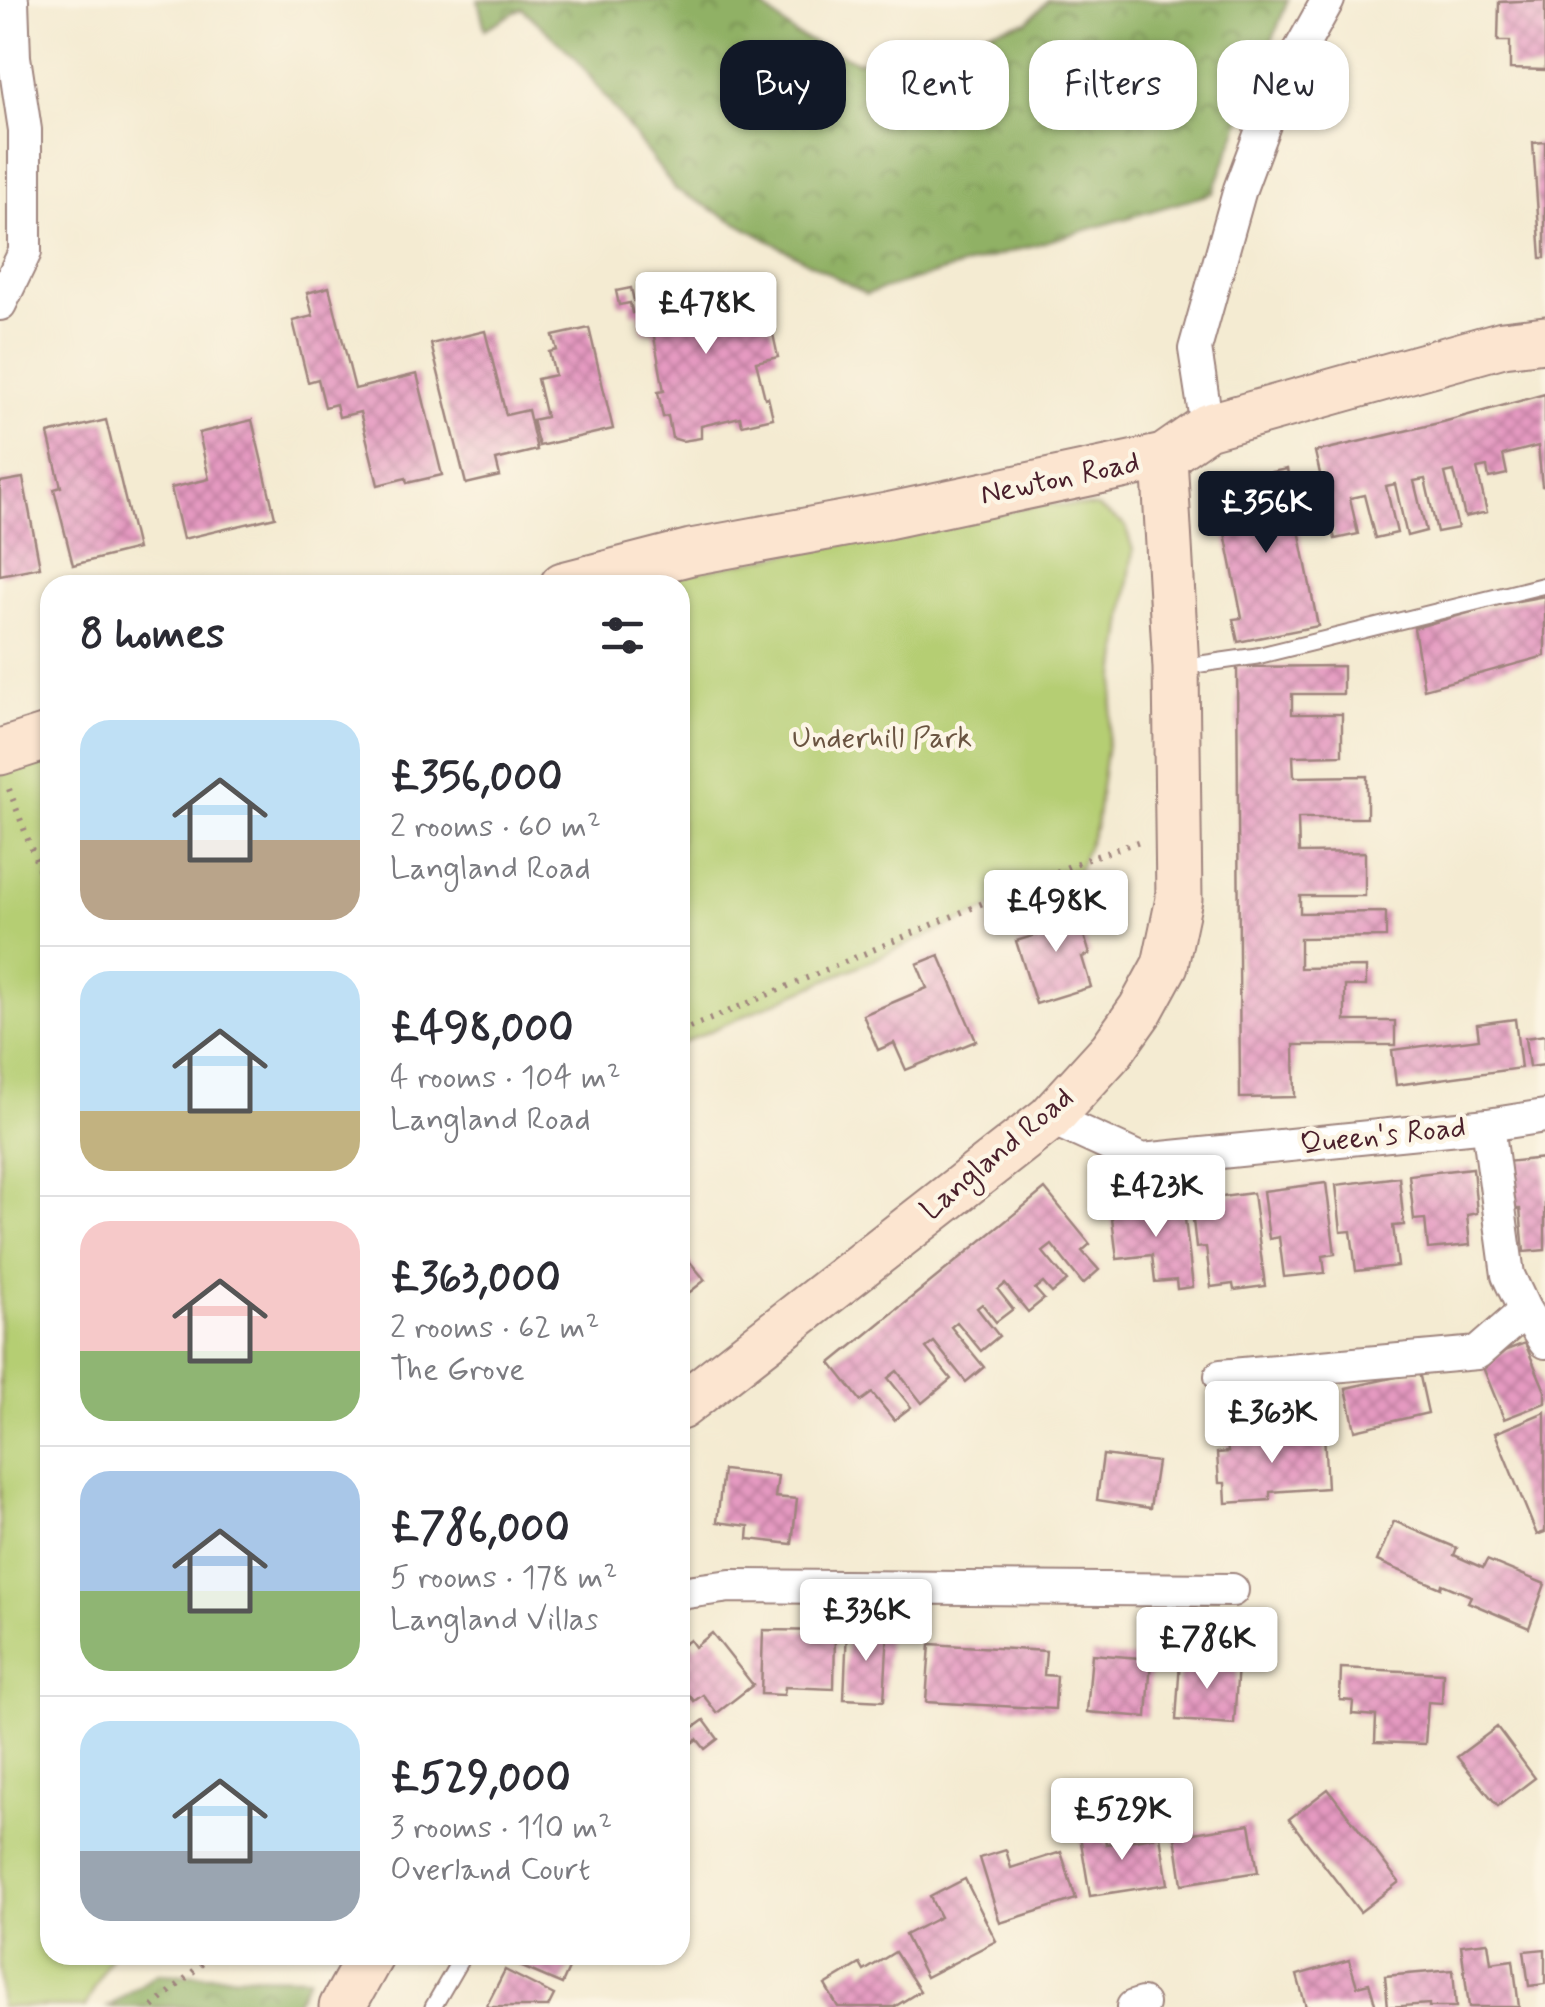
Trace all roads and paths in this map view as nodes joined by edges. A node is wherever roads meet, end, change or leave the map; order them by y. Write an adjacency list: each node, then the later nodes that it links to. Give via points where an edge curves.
1 (12, 0): 3 (street, via 25,252)
2 (1328, 0): 5 (street, via 1275,96 1240,188 1195,349)
3 (0, 304)
4 (1545, 339): 5 (main road, Newton Road, via 1503,344)
5 (1207, 428): 6 (main road, Newton Road)
6 (1164, 456): 7 (main road, Newton Road); 9 (main road, Langland Road)
7 (602, 575)
8 (1545, 585): 9 (lane, via 1257,656)
9 (1176, 668): 12 (main road, Langland Road)
10 (40, 742): 11 (main road)
11 (2, 763): 13 (path)
12 (1176, 828): 14 (path, via 1082,861); 16 (main road, Langland Road, via 1179,899 1164,966 1112,1050)
13 (40, 870)
14 (690, 1028)
15 (1545, 1116): 17 (street, Queen's Road)
16 (1050, 1118): 17 (street, Queen's Road, via 1142,1160); 21 (main road, Langland Road)
17 (1488, 1125): 18 (street, via 1508,1275)
18 (1525, 1312): 19 (street); 20 (street, via 1477,1353)
19 (1545, 1342)
20 (1222, 1376)
21 (690, 1399)
22 (1232, 1590): 23 (street, via 730,1586)
23 (690, 1592)
24 (201, 1965): 27 (path)
25 (365, 1965): 28 (main road)
26 (456, 1965): 29 (lane)
27 (153, 2007)
28 (342, 2007)
29 (433, 2007)

